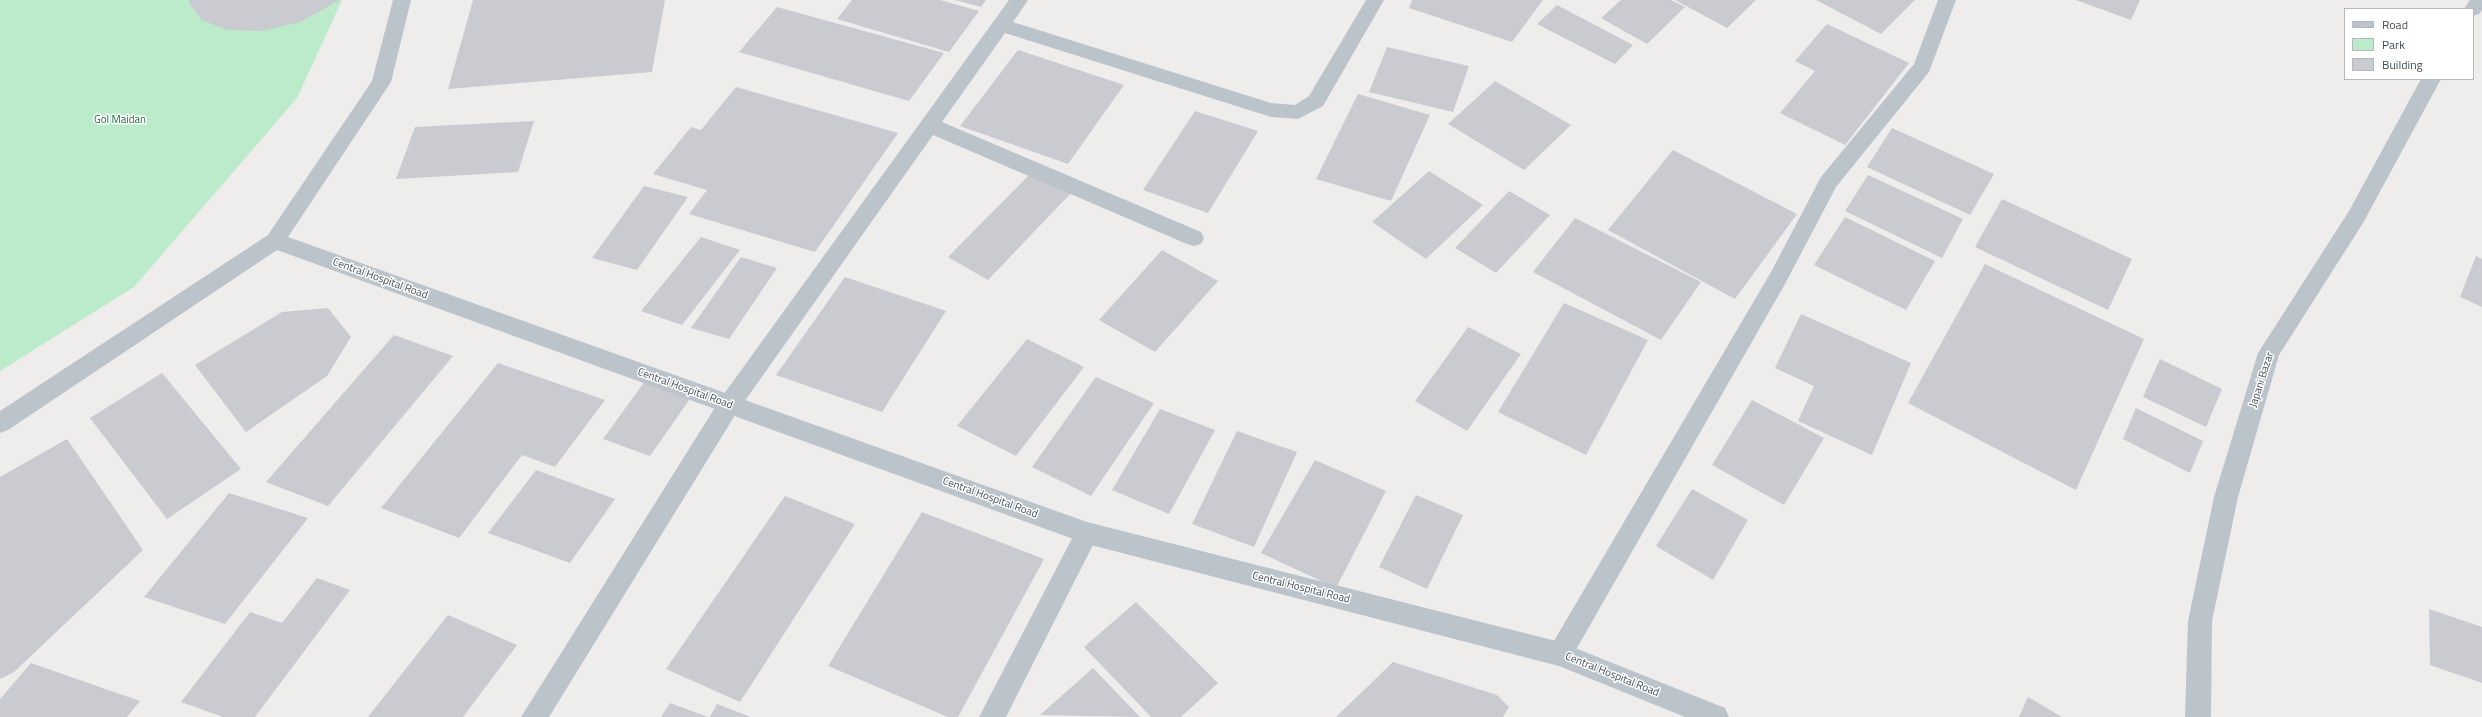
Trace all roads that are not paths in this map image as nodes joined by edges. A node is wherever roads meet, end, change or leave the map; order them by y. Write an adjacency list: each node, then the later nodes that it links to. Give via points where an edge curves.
1 (402, 0): 9 (street, via 381,82)
2 (1019, 0): 5 (street)
3 (1374, 0): 5 (street, via 1316,101 1298,112 1271,110)
4 (1947, 0): 13 (street, via 1922,67 1828,182 1778,278)
5 (1001, 25): 7 (street)
6 (2430, 80): 17 (street, Japani Bazar, via 2356,217 2269,353 2226,497 2200,621)
7 (930, 125): 8 (street); 10 (street)
8 (1194, 238)
9 (275, 241): 10 (street, Central Hospital Road); 11 (street)
10 (730, 405): 12 (street, Central Hospital Road); 14 (street)
11 (0, 423)
12 (1087, 533): 13 (street, Central Hospital Road); 15 (street)
13 (1560, 654): 16 (street, Central Hospital Road)
14 (534, 717)
15 (992, 717)
16 (1716, 717)
17 (2198, 717)

